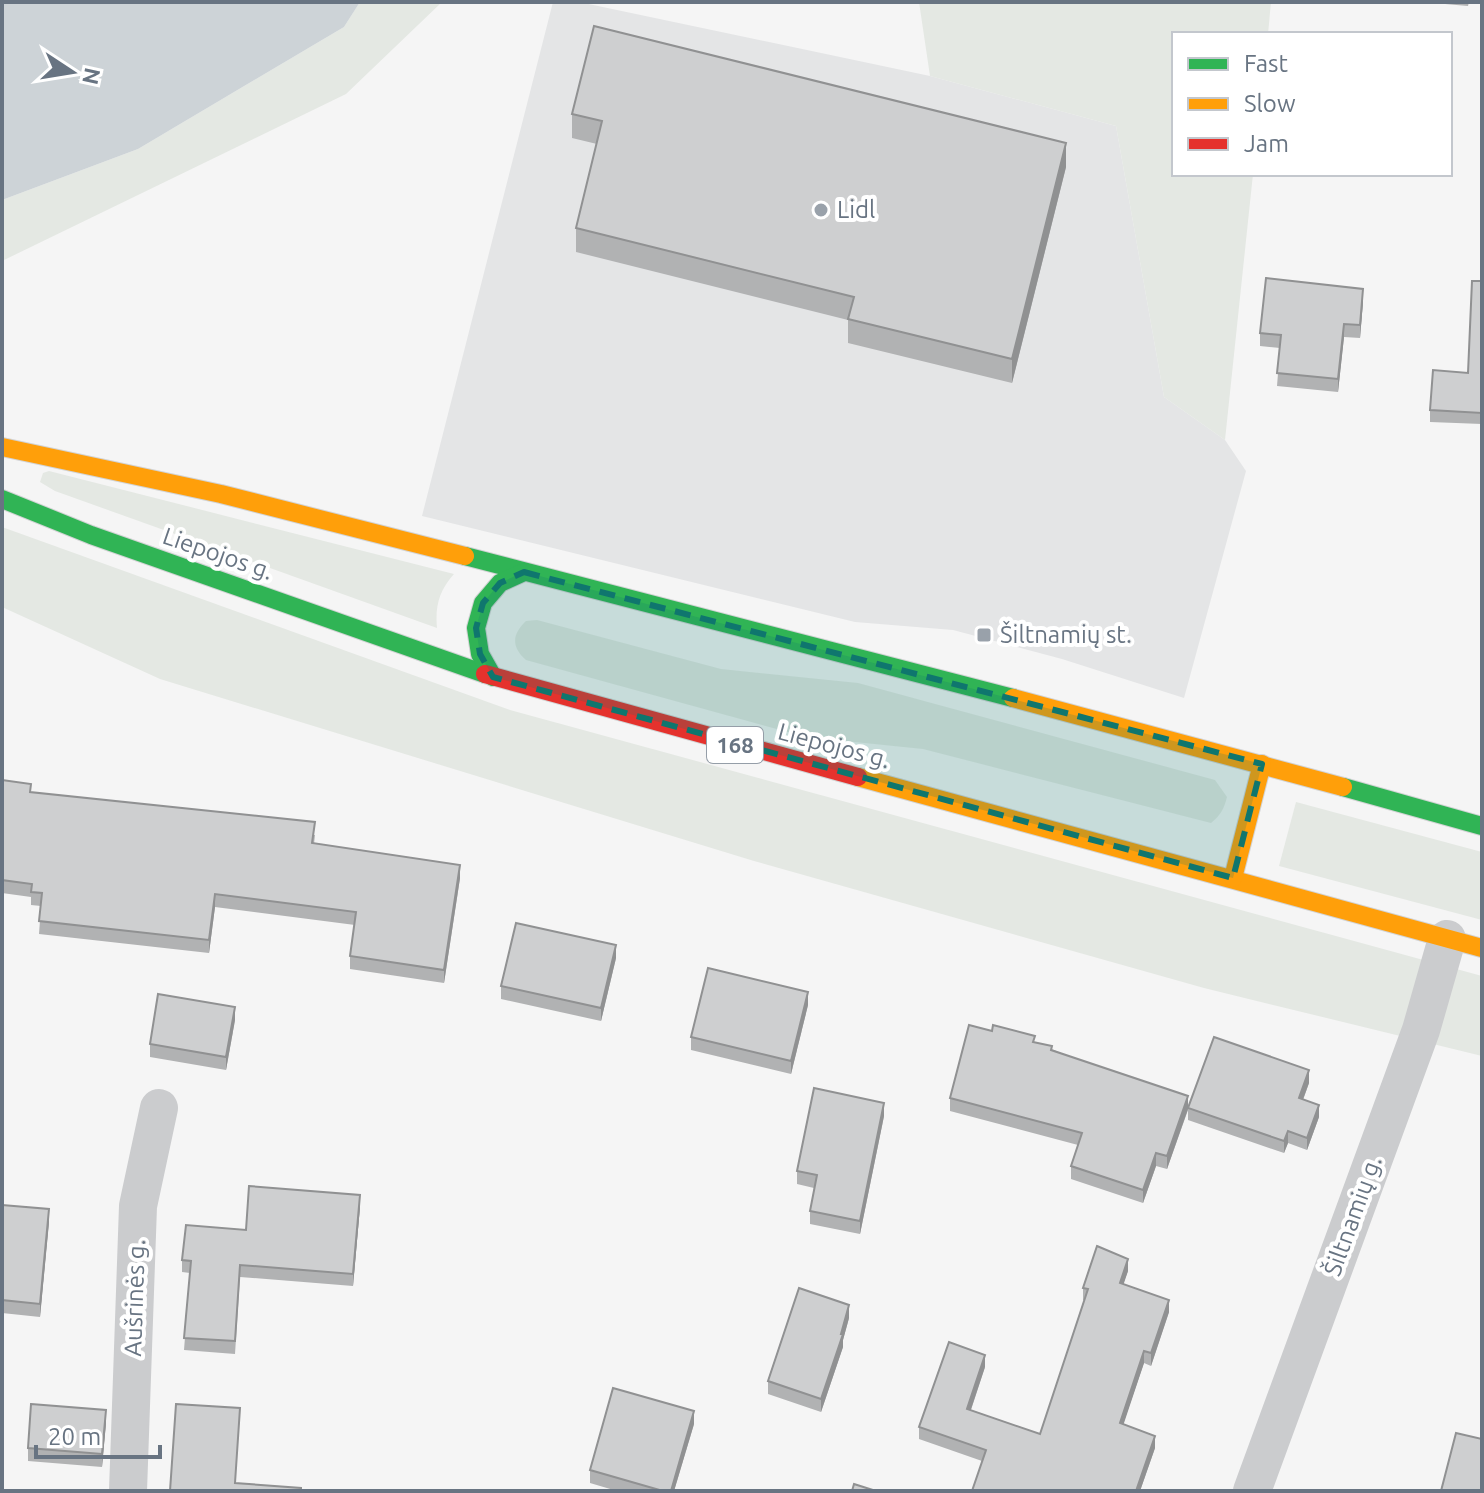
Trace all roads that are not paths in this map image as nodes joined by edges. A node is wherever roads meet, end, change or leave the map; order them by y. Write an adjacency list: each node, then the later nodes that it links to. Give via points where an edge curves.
1 (2, 447): 3 (main road, via 95,464)
2 (2, 499): 4 (main road, Liepojos g. / 168)
3 (524, 572): 4 (main road, via 500,583 483,603 476,628 480,654); 5 (main road)
4 (493, 677): 7 (main road, Liepojos g. / 168)
5 (1262, 764): 6 (main road); 7 (main road)
6 (1482, 826)
7 (1233, 878): 8 (main road, Liepojos g. / 168)
8 (1465, 943): 11 (street, Šiltnamių g., via 1421,1030)
9 (159, 1108): 10 (street, Aušrinės g., via 138,1206)
10 (128, 1491)
11 (1252, 1491)

